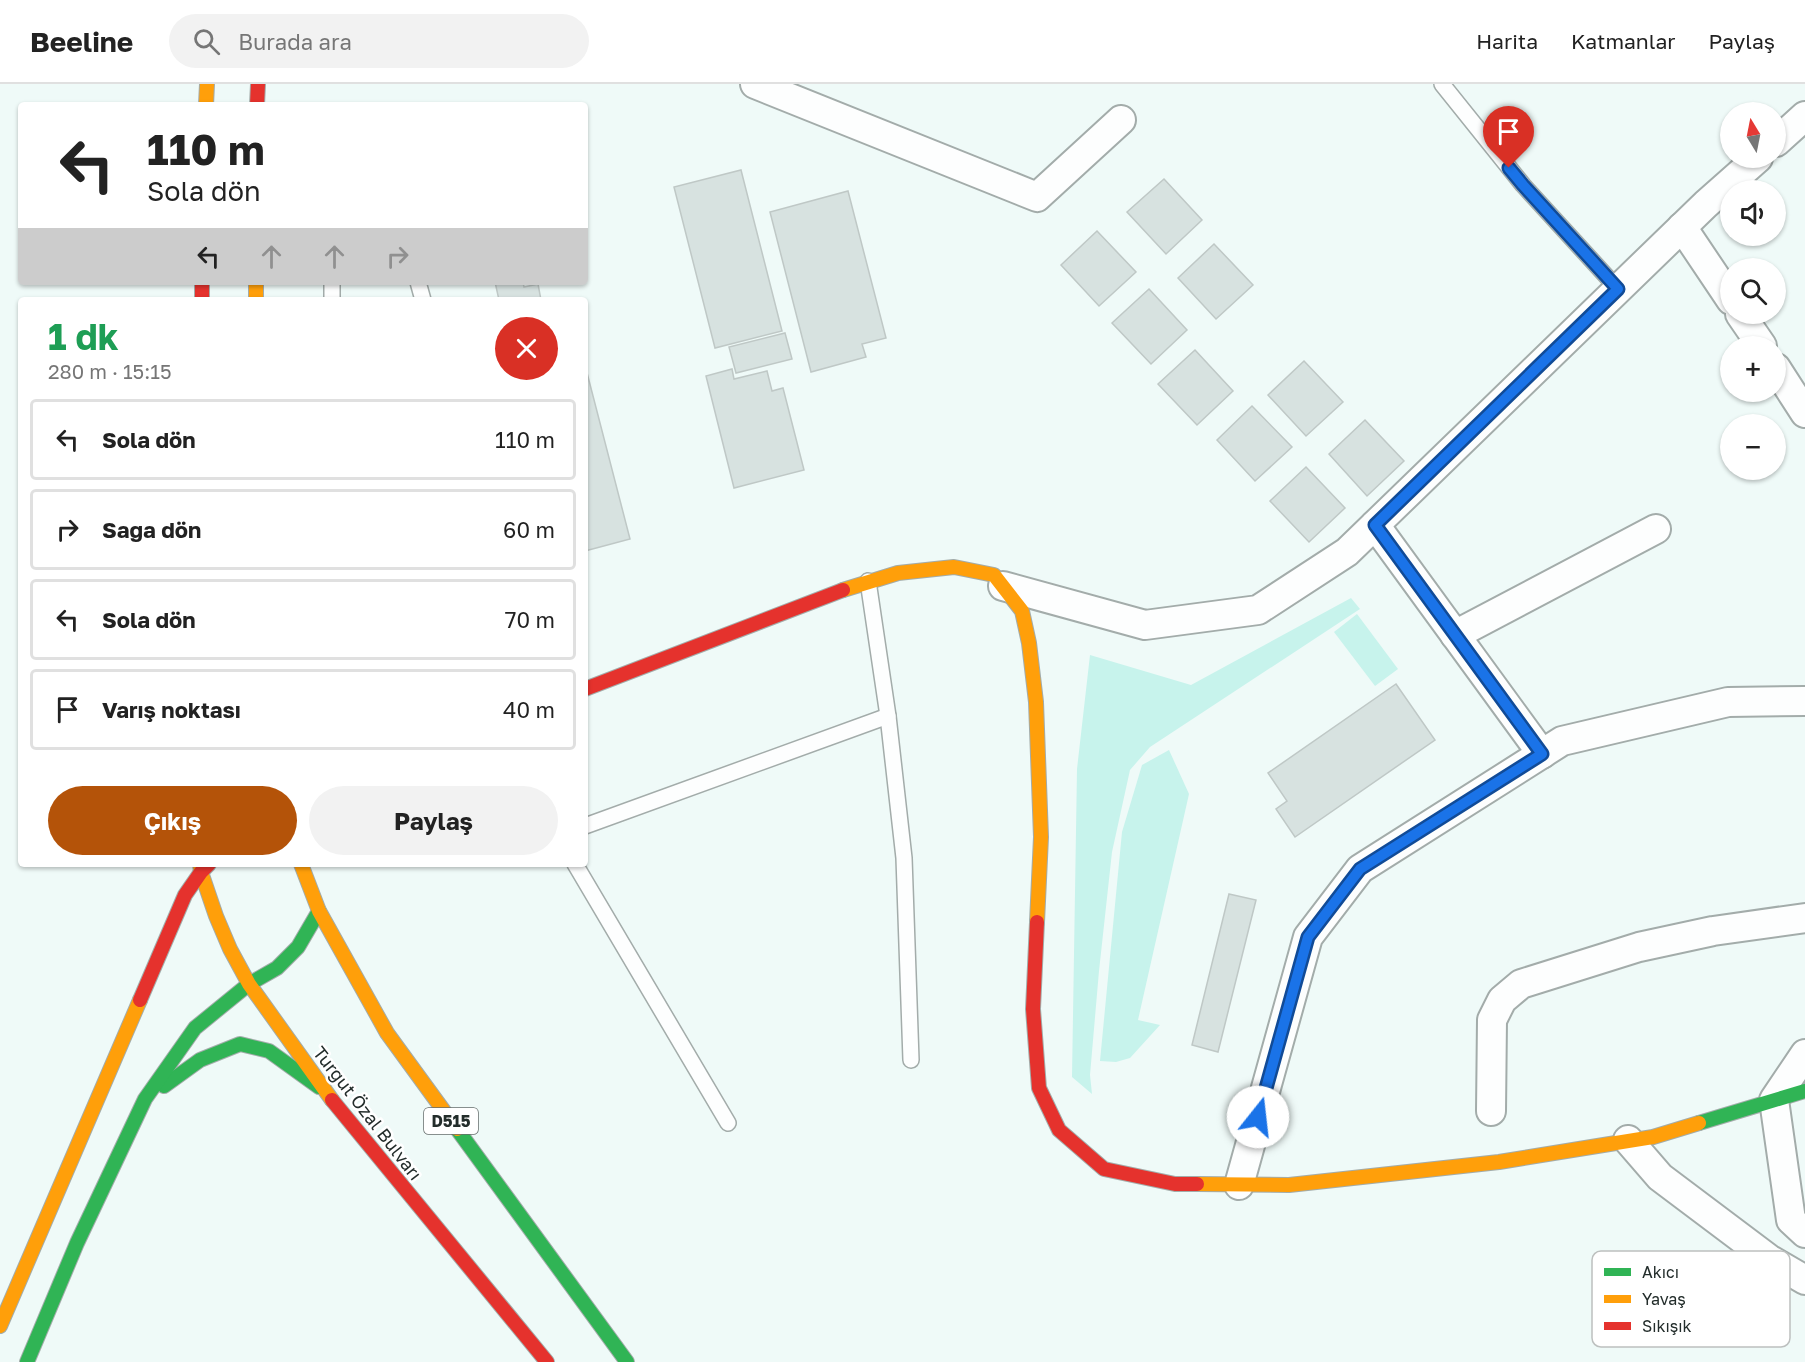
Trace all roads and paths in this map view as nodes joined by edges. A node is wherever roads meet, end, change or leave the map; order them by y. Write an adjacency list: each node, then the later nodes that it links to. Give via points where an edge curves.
1 (207, 84): 5 (main road)
2 (258, 84): 6 (main road)
3 (755, 84): 8 (street, via 1038,197)
4 (1442, 84): 13 (lane, via 1523,185)
5 (207, 102)
6 (257, 102)
7 (1805, 116): 9 (street)
8 (1121, 120)
9 (1786, 133)
10 (1747, 168): 11 (street)
11 (1682, 227): 12 (street); 13 (street)
12 (1720, 284)
13 (1618, 289): 16 (street)
14 (1786, 384): 15 (street)
15 (1805, 413)
16 (1375, 525): 19 (street, via 1347,552 1258,610 1145,625); 20 (street)
17 (1656, 529): 20 (street)
18 (868, 581): 19 (main road, via 898,573 954,567 994,576); 21 (main road); 23 (lane)
19 (1003, 586): 43 (main road, via 1022,611 1036,702 1041,837 1033,1009 1039,1088 1059,1130 1104,1168 1175,1184)
20 (1455, 635): 24 (street)
21 (588, 688)
22 (1805, 701): 24 (street, via 1728,702 1562,741)
23 (888, 716): 25 (lane); 35 (lane, via 904,858)
24 (1542, 754): 43 (street, via 1360,869 1308,937)
25 (588, 825)
26 (203, 867): 32 (main road, via 185,895); 33 (main road, Turgut Özal Bulvarı, via 230,949)
27 (302, 867): 30 (main road, D515)
28 (577, 867): 41 (lane)
29 (179, 883): 32 (main road)
30 (318, 911): 33 (main road, via 298,947 277,968); 51 (main road, D515, via 387,1033)
31 (1805, 918): 40 (street, via 1713,931 1639,947 1521,984 1502,1000 1492,1020)
32 (162, 952): 48 (main road)
33 (249, 984): 36 (main road, Turgut Özal Bulvarı); 38 (main road, via 195,1028)
34 (1805, 1054): 39 (street)
35 (911, 1060)
36 (324, 1091): 38 (main road, via 269,1051 240,1044 200,1060); 50 (main road, Turgut Özal Bulvarı)
37 (1805, 1091): 39 (main road)
38 (145, 1099): 49 (main road, via 77,1243)
39 (1774, 1100): 42 (main road, via 1653,1137); 44 (street, via 1791,1220)
40 (1491, 1111)
41 (728, 1123)
42 (1628, 1140): 43 (main road, via 1488,1163 1289,1185); 45 (street, via 1660,1177)
43 (1239, 1185)
44 (1805, 1233)
45 (1758, 1251)
46 (1790, 1271): 47 (street)
47 (1805, 1280)
48 (0, 1326)
49 (27, 1362)
50 (547, 1362)
51 (627, 1362)

